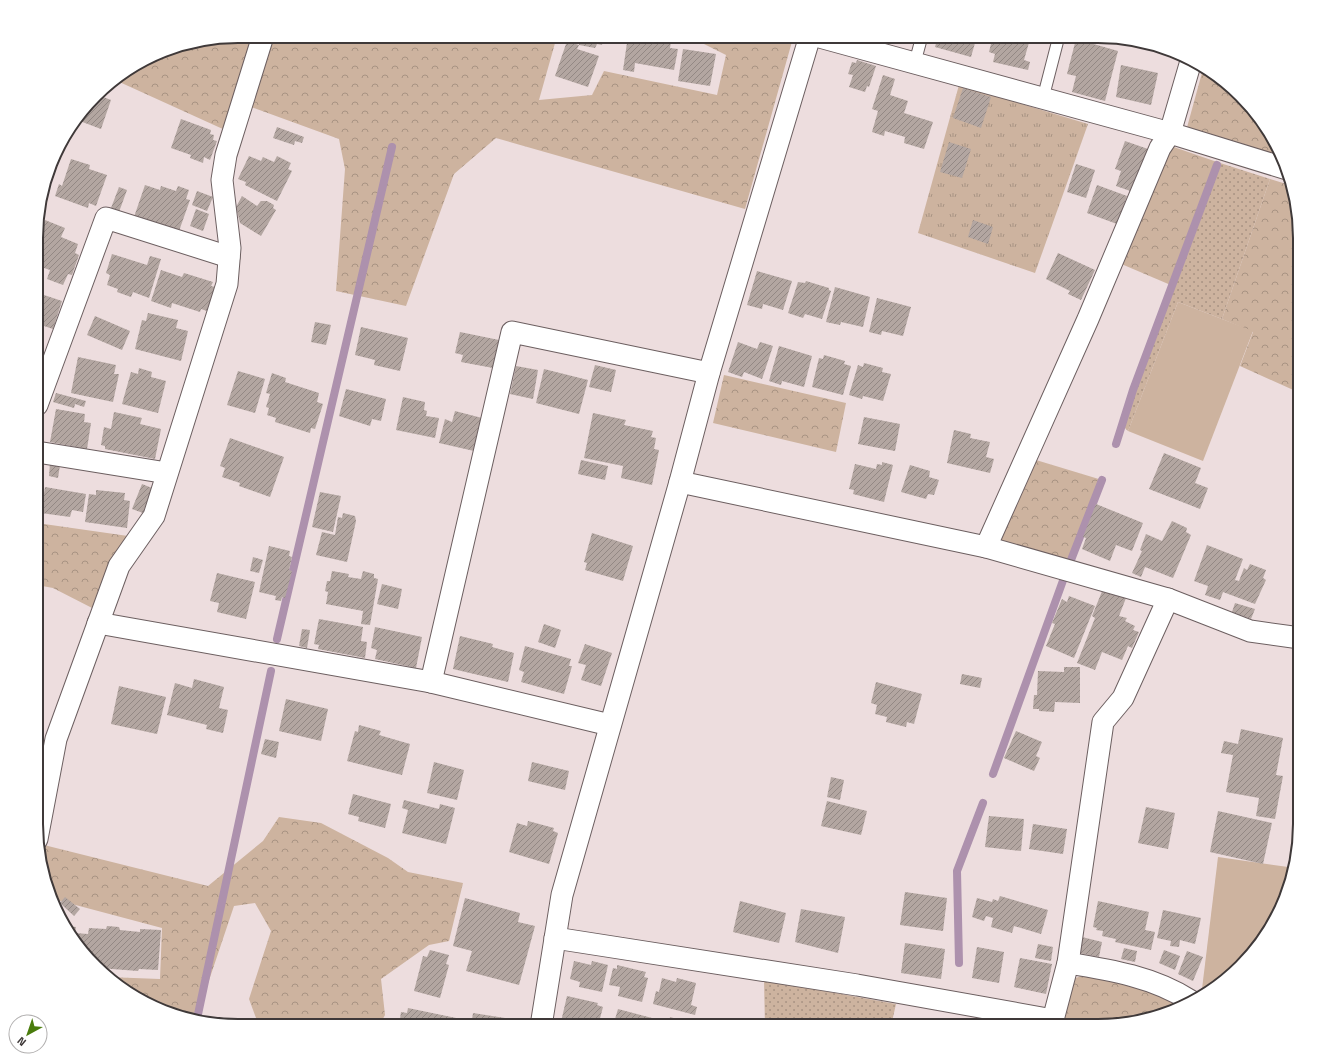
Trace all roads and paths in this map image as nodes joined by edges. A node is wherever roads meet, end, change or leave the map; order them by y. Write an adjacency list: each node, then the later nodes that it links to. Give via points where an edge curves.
1 (261, 43): 11 (street, via 226,155 222,180)
2 (808, 43): 12 (street)
3 (843, 43): 6 (street)
4 (920, 43): 6 (lane)
5 (1057, 43): 8 (lane)
6 (915, 62): 8 (street)
7 (1190, 66): 9 (street)
8 (1044, 98): 9 (street)
9 (1170, 133): 10 (street); 17 (street, via 1160,148 1088,319)
10 (1280, 168)
11 (229, 257): 13 (street, via 106,218); 15 (street, via 227,284)
12 (709, 373): 16 (street); 21 (street, via 512,332)
13 (43, 389)
14 (43, 453): 15 (street)
15 (167, 473): 19 (street, via 154,516 119,566)
16 (680, 482): 17 (street); 22 (street)
17 (986, 547): 18 (street)
18 (1168, 599): 20 (street, via 1250,631); 25 (street, via 1123,698 1104,722)
19 (98, 623): 21 (street); 23 (street, via 56,739)
20 (1293, 637)
21 (431, 682): 22 (street)
22 (610, 726): 24 (street, via 562,895)
23 (43, 807)
24 (555, 938): 27 (street); 28 (street, via 857,985)
25 (1068, 962): 26 (street, via 1126,973); 29 (street)
26 (1186, 998)
27 (542, 1019)
28 (1027, 1019)
29 (1053, 1019)

